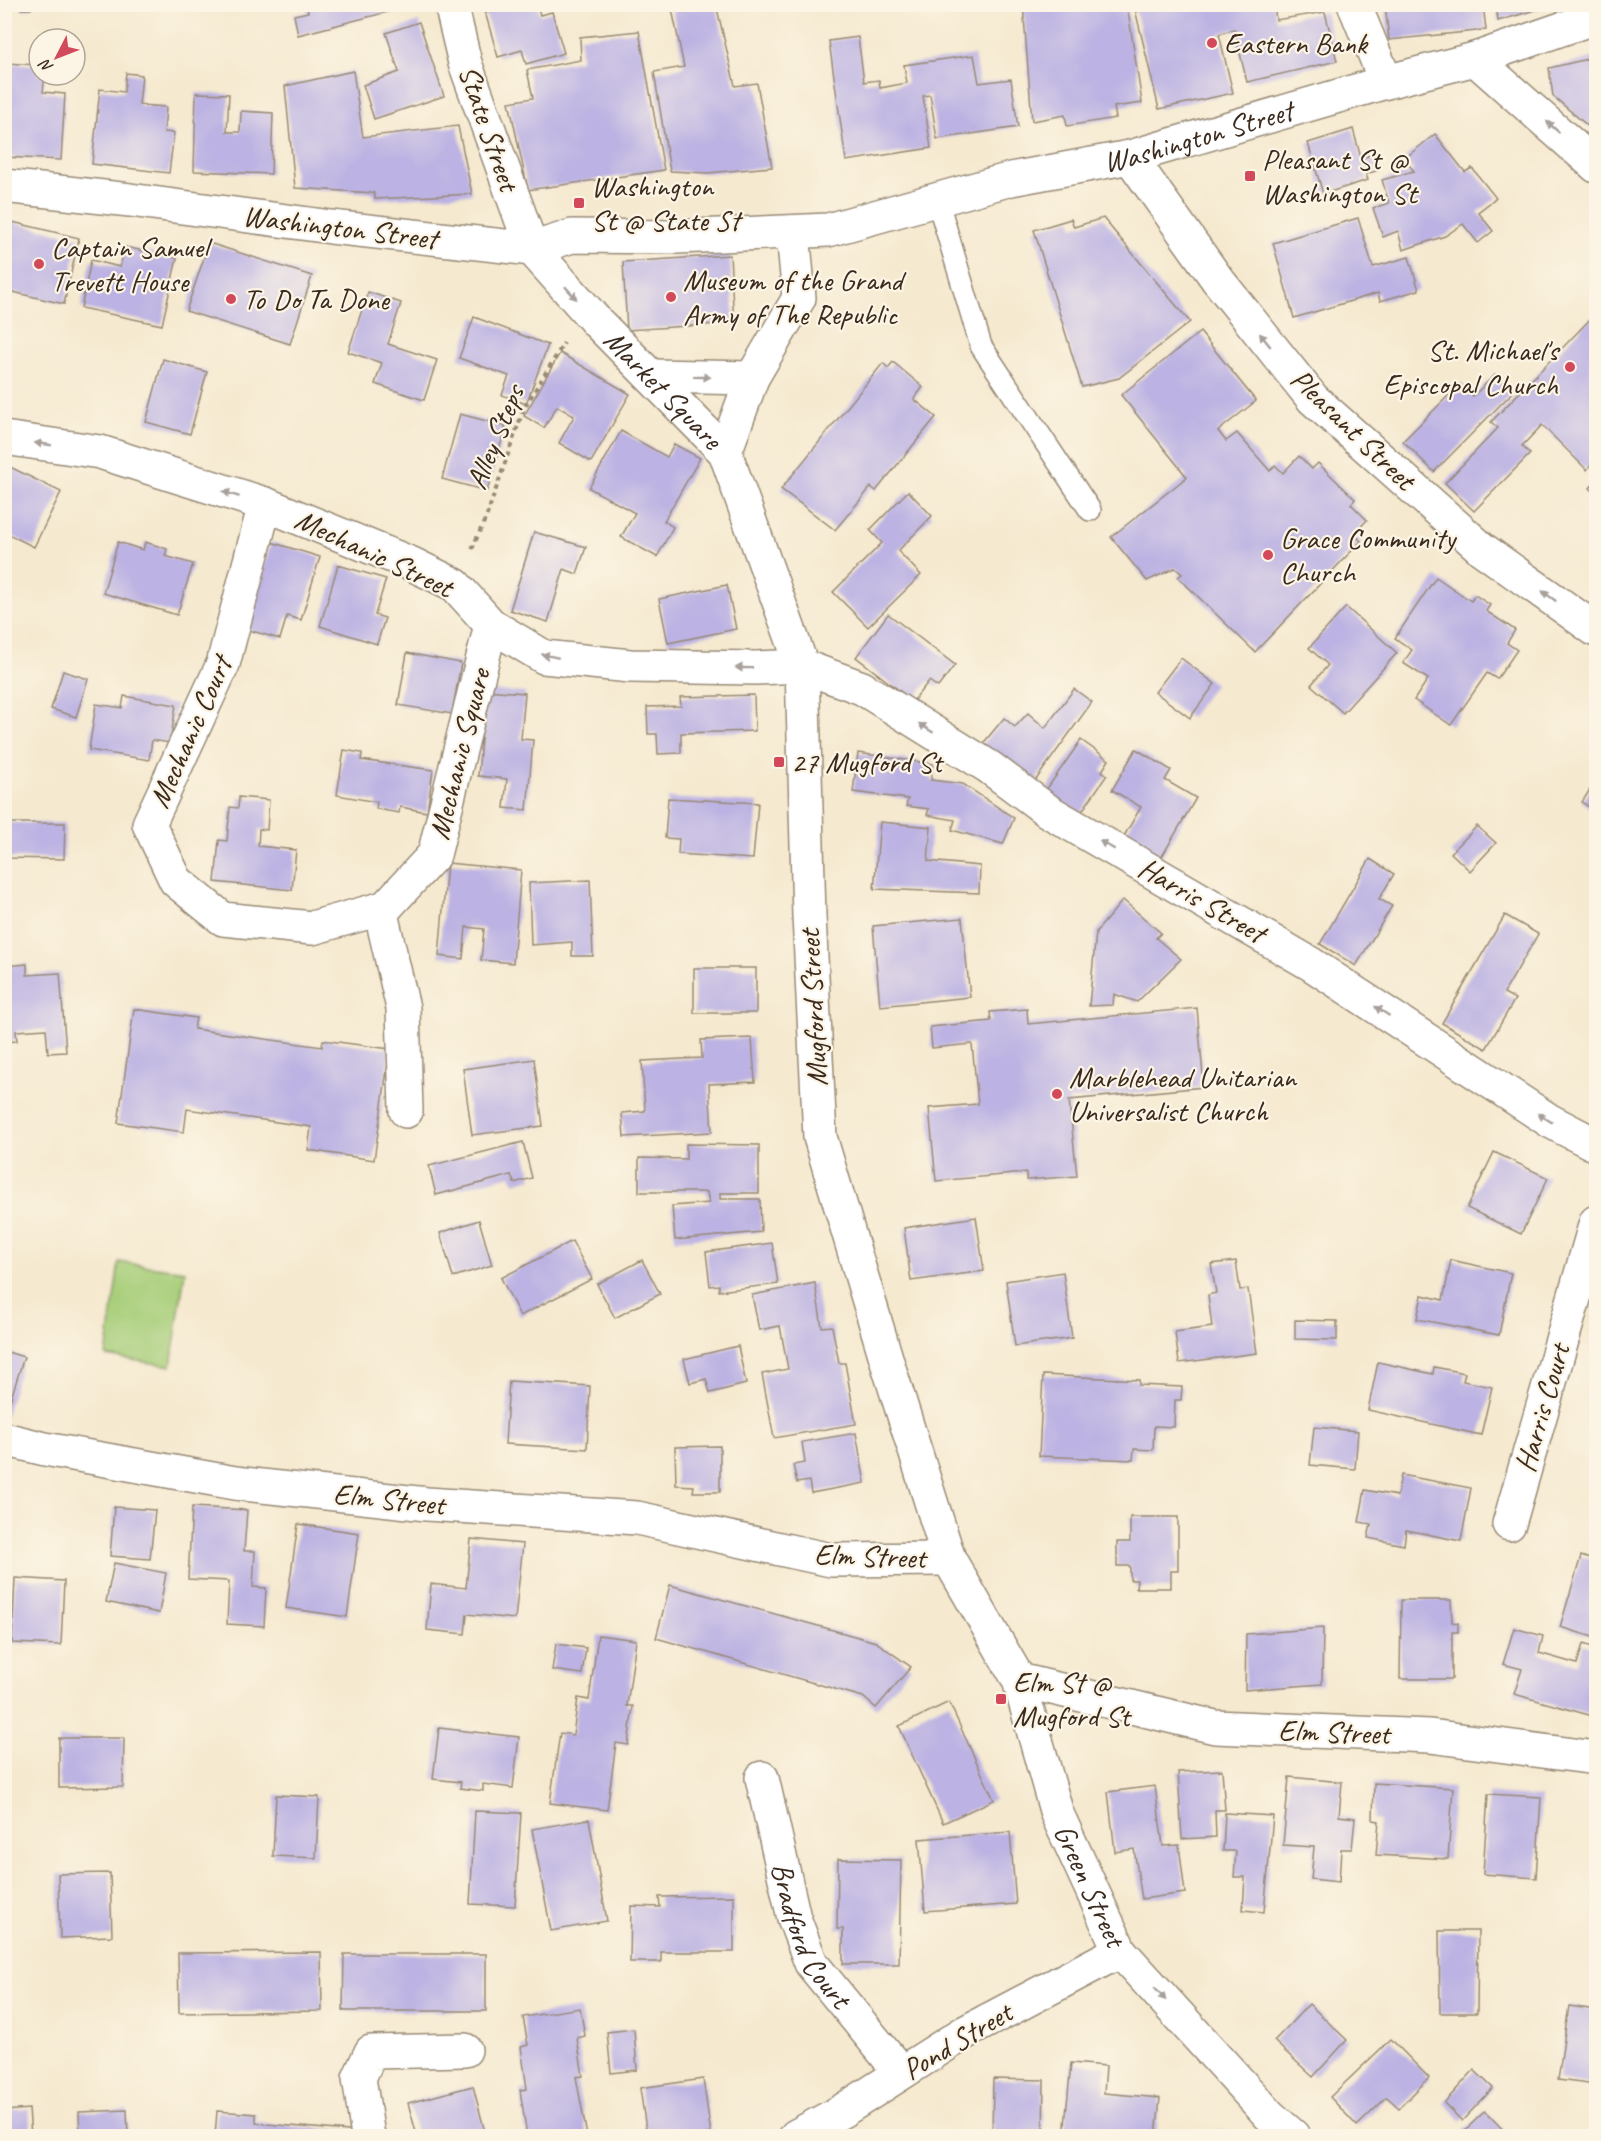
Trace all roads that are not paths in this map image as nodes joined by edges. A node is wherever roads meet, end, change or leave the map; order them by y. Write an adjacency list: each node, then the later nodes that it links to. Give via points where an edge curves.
1 (452, 4): 11 (street, State Street, via 465,63)
2 (1354, 4): 5 (street)
3 (1596, 17): 4 (street, Washington Street)
4 (1475, 59): 5 (street, Washington Street); 7 (street, one-way to 4)
5 (1386, 82): 6 (street, Washington Street)
6 (1130, 157): 9 (street, Washington Street, via 1011,179); 19 (street, Pleasant Street, one-way to 6, via 1482,549 1313,399 1217,279)
7 (1596, 166)
8 (4, 186): 11 (street, Washington Street)
9 (937, 200): 10 (street, Washington Street, via 828,230); 17 (lane, via 981,346)
10 (793, 232): 11 (street, via 572,236); 13 (street, Market Square, via 799,298)
11 (532, 249): 12 (street, Market Square, one-way to 12)
12 (652, 376): 13 (street, one-way to 13); 15 (street, Market Square)
13 (752, 378): 15 (street, Market Square)
14 (4, 438): 16 (street, Mechanic Street, one-way to 14, via 100,452)
15 (725, 452): 20 (street, Mugford Street)
16 (265, 504): 18 (street, Mechanic Street, via 455,585); 21 (street, Mechanic Court, via 223,664 149,824 176,881 223,919 312,928)
17 (1090, 510)
18 (491, 625): 20 (street, Mechanic Street, one-way to 18, via 630,666 544,657); 21 (street, Mechanic Square, via 434,855)
19 (1596, 630)
20 (802, 666): 23 (street, Harris Street, one-way to 20, via 1550,1121 1311,964 1048,811 989,767 862,688); 27 (street, Mugford Street, via 820,1137)
21 (380, 909): 22 (street, via 403,1008)
22 (406, 1111)
23 (1596, 1145)
24 (1596, 1222): 26 (street, Harris Court)
25 (4, 1439): 27 (street, Elm Street, via 235,1483 427,1504 637,1518 831,1560)
26 (1509, 1524)
27 (949, 1559): 28 (street, Elm Street)
28 (1019, 1680): 29 (street, Elm Street, via 1215,1728 1430,1736); 31 (street, Green Street, via 1057,1814)
29 (1596, 1758)
30 (762, 1778): 33 (street, Bradford Court, via 794,1918 811,1963)
31 (1120, 1951): 33 (street, Pond Street, via 964,2033); 36 (street, Green Street, one-way to 36, via 1270,2116)
32 (465, 2050): 34 (street, via 371,2052 359,2078)
33 (901, 2073): 35 (street, Pond Street)
34 (368, 2136)
35 (796, 2136)
36 (1293, 2136)

